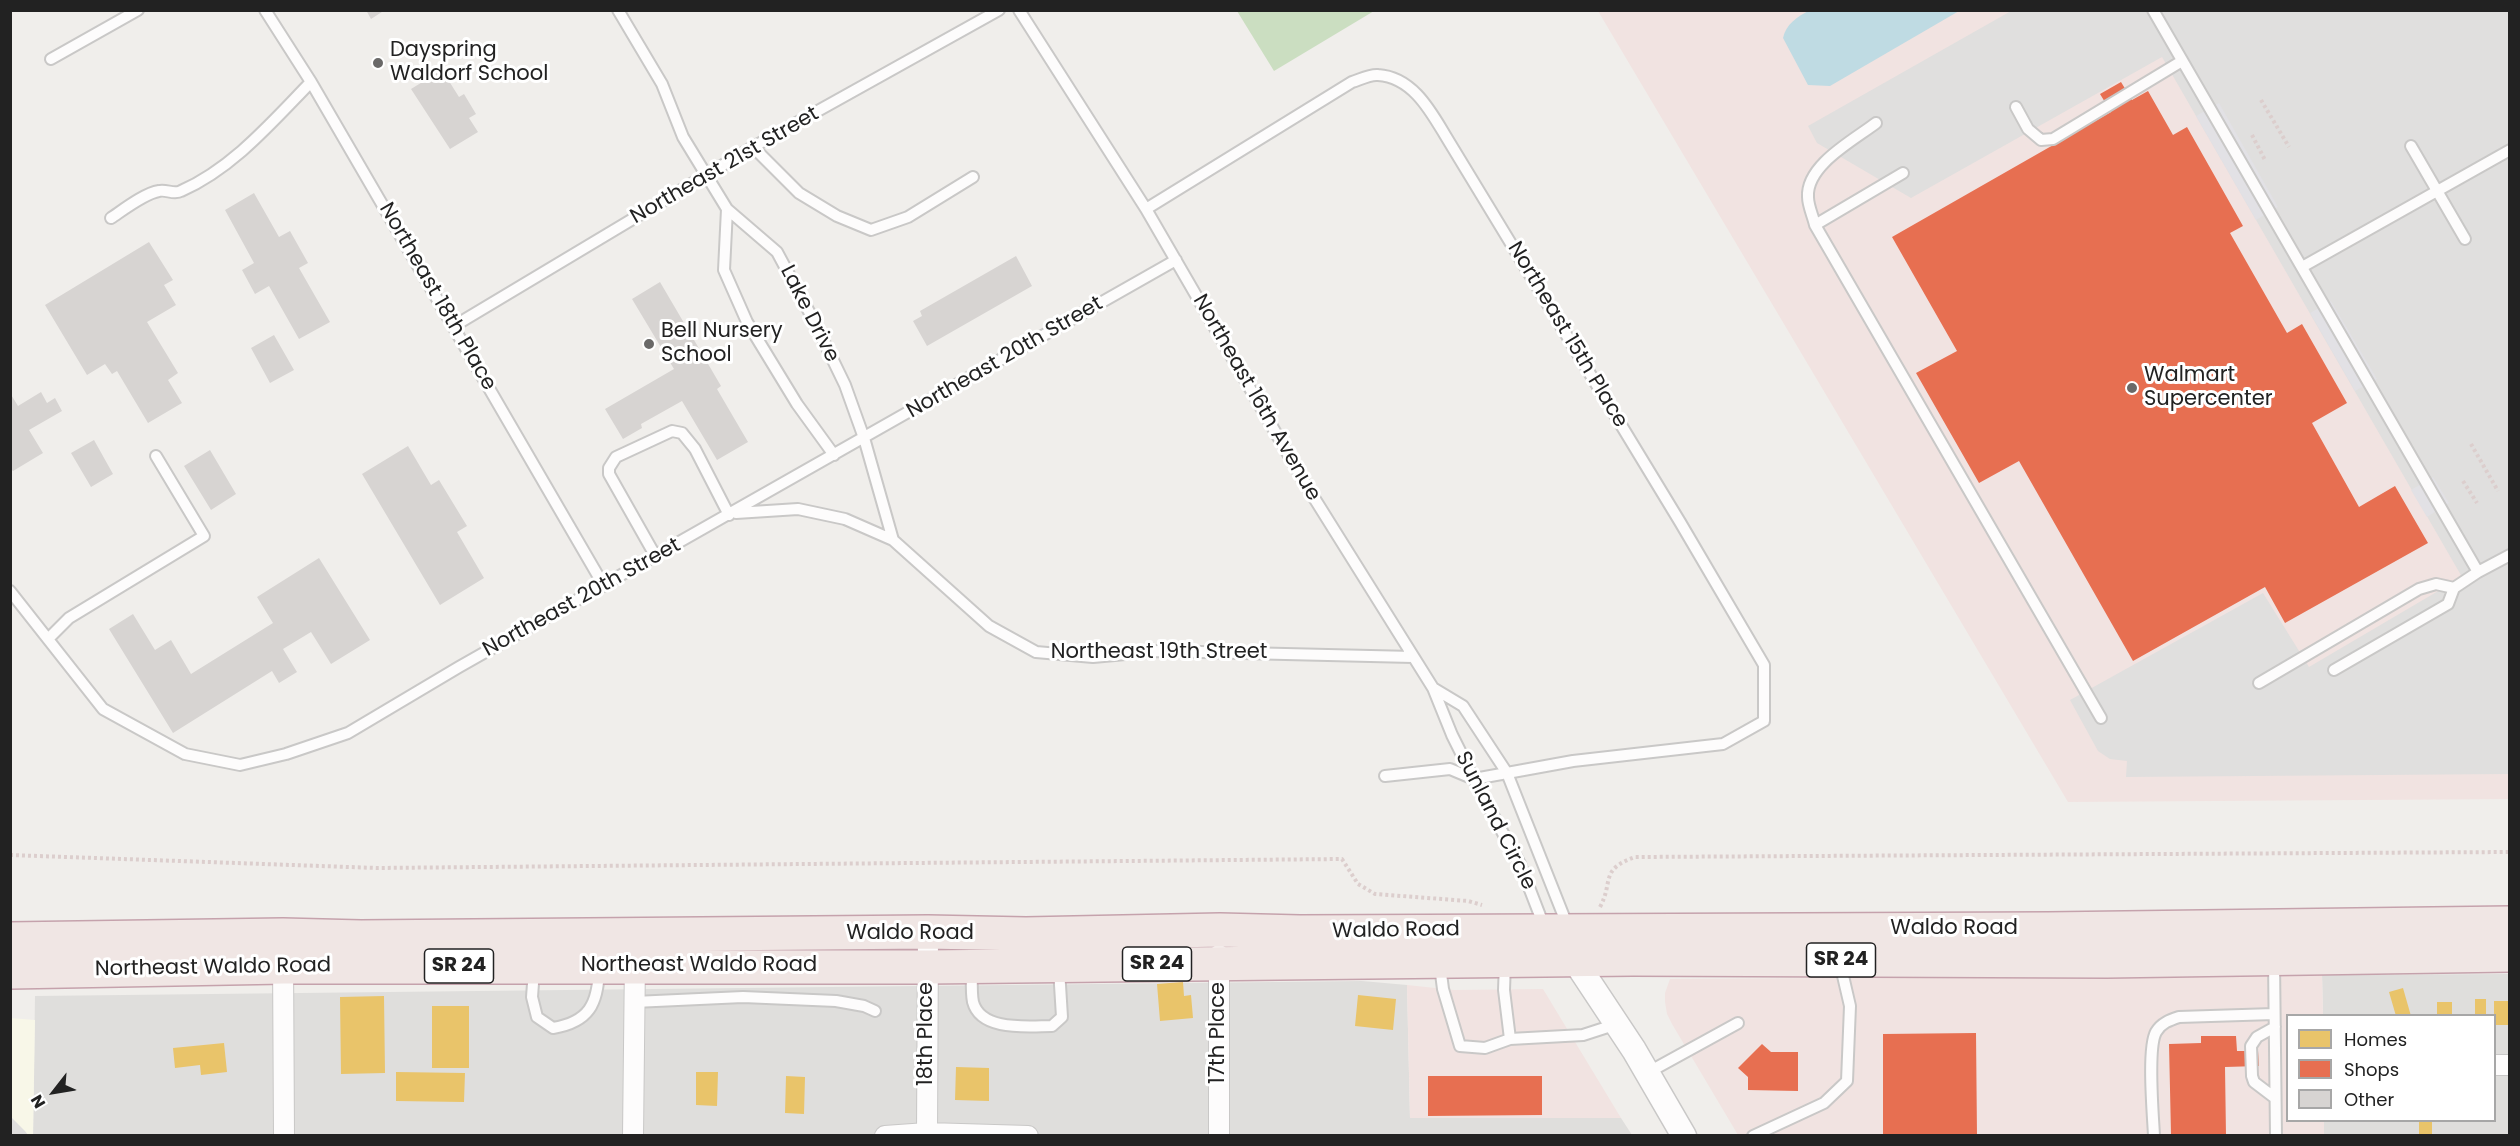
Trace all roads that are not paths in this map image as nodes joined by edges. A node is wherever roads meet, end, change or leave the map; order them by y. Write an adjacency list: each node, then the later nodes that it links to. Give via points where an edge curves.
1 (138, 10): 7 (lane)
2 (265, 10): 9 (lane, Northeast 18th Place)
3 (618, 10): 16 (lane, Lake Drive, via 662,84 683,137)
4 (999, 10): 13 (lane, Northeast 21st Street)
5 (1019, 10): 20 (lane, Northeast 16th Avenue)
6 (2153, 10): 8 (lane)
7 (51, 59)
8 (2182, 61): 10 (lane, via 2053,139 2041,140 2028,129); 25 (lane)
9 (312, 82): 21 (lane, via 240,153 210,176 178,193 159,190); 26 (lane, Northeast 18th Place)
10 (2016, 107)
11 (1876, 123): 22 (lane, via 1812,175 1808,197)
12 (2411, 146): 18 (lane)
13 (753, 147): 16 (lane, Northeast 21st Street); 17 (lane, via 799,192 837,216 871,230 908,217)
14 (2510, 150): 18 (lane)
15 (1903, 173): 22 (lane)
16 (706, 177): 19 (lane, Lake Drive); 26 (lane, Northeast 21st Street)
17 (973, 177)
18 (2438, 191): 23 (lane); 25 (lane)
19 (727, 209): 27 (lane, Lake Drive, via 777,252 845,385); 28 (lane, via 724,270 742,312 797,404)
20 (1146, 209): 24 (lane, Northeast 16th Avenue); 44 (lane, Northeast 15th Place, via 1352,82 1377,74 1403,82 1425,103 1764,665 1764,722 1723,744)
21 (111, 218)
22 (1815, 225): 43 (lane)
23 (2465, 239)
24 (1176, 260): 27 (lane, Northeast 20th Street); 39 (lane, Northeast 16th Avenue, via 1306,485)
25 (2302, 267): 34 (lane)
26 (454, 326): 35 (lane, Northeast 18th Place)
27 (864, 438): 28 (lane, Northeast 20th Street); 31 (lane, Lake Drive)
28 (834, 455): 30 (lane, Northeast 20th Street)
29 (156, 456): 38 (lane, via 204,536 69,618)
30 (731, 514): 31 (lane, Northeast 19th Street, via 798,509 845,519); 33 (lane, Northeast 20th Street); 33 (lane, via 682,433 672,431 616,457 609,474)
31 (893, 540): 39 (lane, Northeast 19th Street, via 989,627 1036,652 1093,657 1170,651)
32 (2510, 555): 34 (lane)
33 (657, 557): 35 (lane, Northeast 20th Street)
34 (2478, 572): 36 (lane)
35 (604, 586): 38 (lane, Northeast 20th Street, via 348,733 240,765 185,754 103,709)
36 (2454, 588): 40 (lane, via 2448,604); 41 (lane, via 2436,584 2419,589)
37 (10, 591): 38 (lane, Northeast 20th Street)
38 (49, 638)
39 (1413, 657): 42 (lane, Northeast 16th Avenue)
40 (2334, 670)
41 (2259, 683)
42 (1433, 688): 44 (lane, Northeast 16th Avenue, via 1463,706); 46 (lane, Sunland Circle)
43 (2101, 718)
44 (1507, 773): 46 (lane); 51 (lane, Sunland Circle)
45 (1385, 776): 46 (lane, via 1450,769)
46 (1474, 778): 51 (lane, Sunland Circle)
47 (2510, 923): 51 (highway, Waldo Road / SR 24, via 2048,928)
48 (1220, 930): 49 (highway, Waldo Road / SR 24); 51 (highway, Waldo Road / SR 24); 60 (street, 17th Place)
49 (927, 933): 52 (highway, Waldo Road / SR 24); 65 (street, 18th Place)
50 (10, 939): 53 (highway, Northeast Waldo Road / SR 24)
51 (1563, 940): 56 (highway, Waldo Road / SR 24); 57 (highway, Waldo Road / SR 24); 71 (street)
52 (635, 950): 53 (highway, Waldo Road / SR 24, via 361,937); 63 (highway, Northeast Waldo Road / SR 24); 65 (highway, Northeast Waldo Road / SR 24); 67 (street)
53 (283, 951): 62 (highway, Northeast Waldo Road / SR 24); 66 (highway, Northeast Waldo Road / SR 24); 77 (street)
54 (2510, 955): 55 (highway, Waldo Road / SR 24)
55 (2274, 958): 57 (highway, Waldo Road / SR 24); 69 (lane)
56 (1505, 960): 58 (highway, Waldo Road / SR 24); 73 (lane)
57 (1839, 960): 83 (lane, via 1850,1006 1847,1081 1824,1103)
58 (1440, 961): 59 (highway, Waldo Road / SR 24); 73 (lane, via 1443,989 1460,1046 1485,1048)
59 (1388, 962): 60 (highway, Northeast Waldo Road / SR 24)
60 (1219, 963): 61 (highway, Northeast Waldo Road / SR 24); 81 (street, 17th Place)
61 (1059, 965): 64 (highway, Northeast Waldo Road / SR 24); 64 (lane, via 1062,1017 1052,1026 997,1023 981,1015 973,1002)
62 (534, 966): 63 (highway, Northeast Waldo Road / SR 24); 63 (lane, via 532,997 537,1017 553,1028 587,1015 598,990)
63 (599, 966)
64 (972, 966): 65 (highway, Northeast Waldo Road / SR 24)
65 (927, 967): 76 (street, 18th Place)
66 (10, 972)
67 (634, 1002): 68 (lane, via 743,997 836,1001); 78 (street)
68 (876, 1011)
69 (2274, 1014): 72 (lane); 84 (lane, via 2179,1017 2157,1030 2152,1047)
70 (1738, 1023): 74 (lane)
71 (1617, 1024): 73 (lane, via 1583,1035); 74 (street)
72 (2274, 1027): 75 (lane); 75 (lane, via 2253,1041 2252,1066 2254,1082)
73 (1510, 1039)
74 (1647, 1073): 82 (street)
75 (2275, 1098): 85 (lane)
76 (927, 1134): 79 (street); 80 (street)
77 (284, 1136)
78 (633, 1136)
79 (885, 1136)
80 (1028, 1136)
81 (1219, 1136)
82 (1684, 1136)
83 (1753, 1136)
84 (2154, 1136)
85 (2276, 1136)

